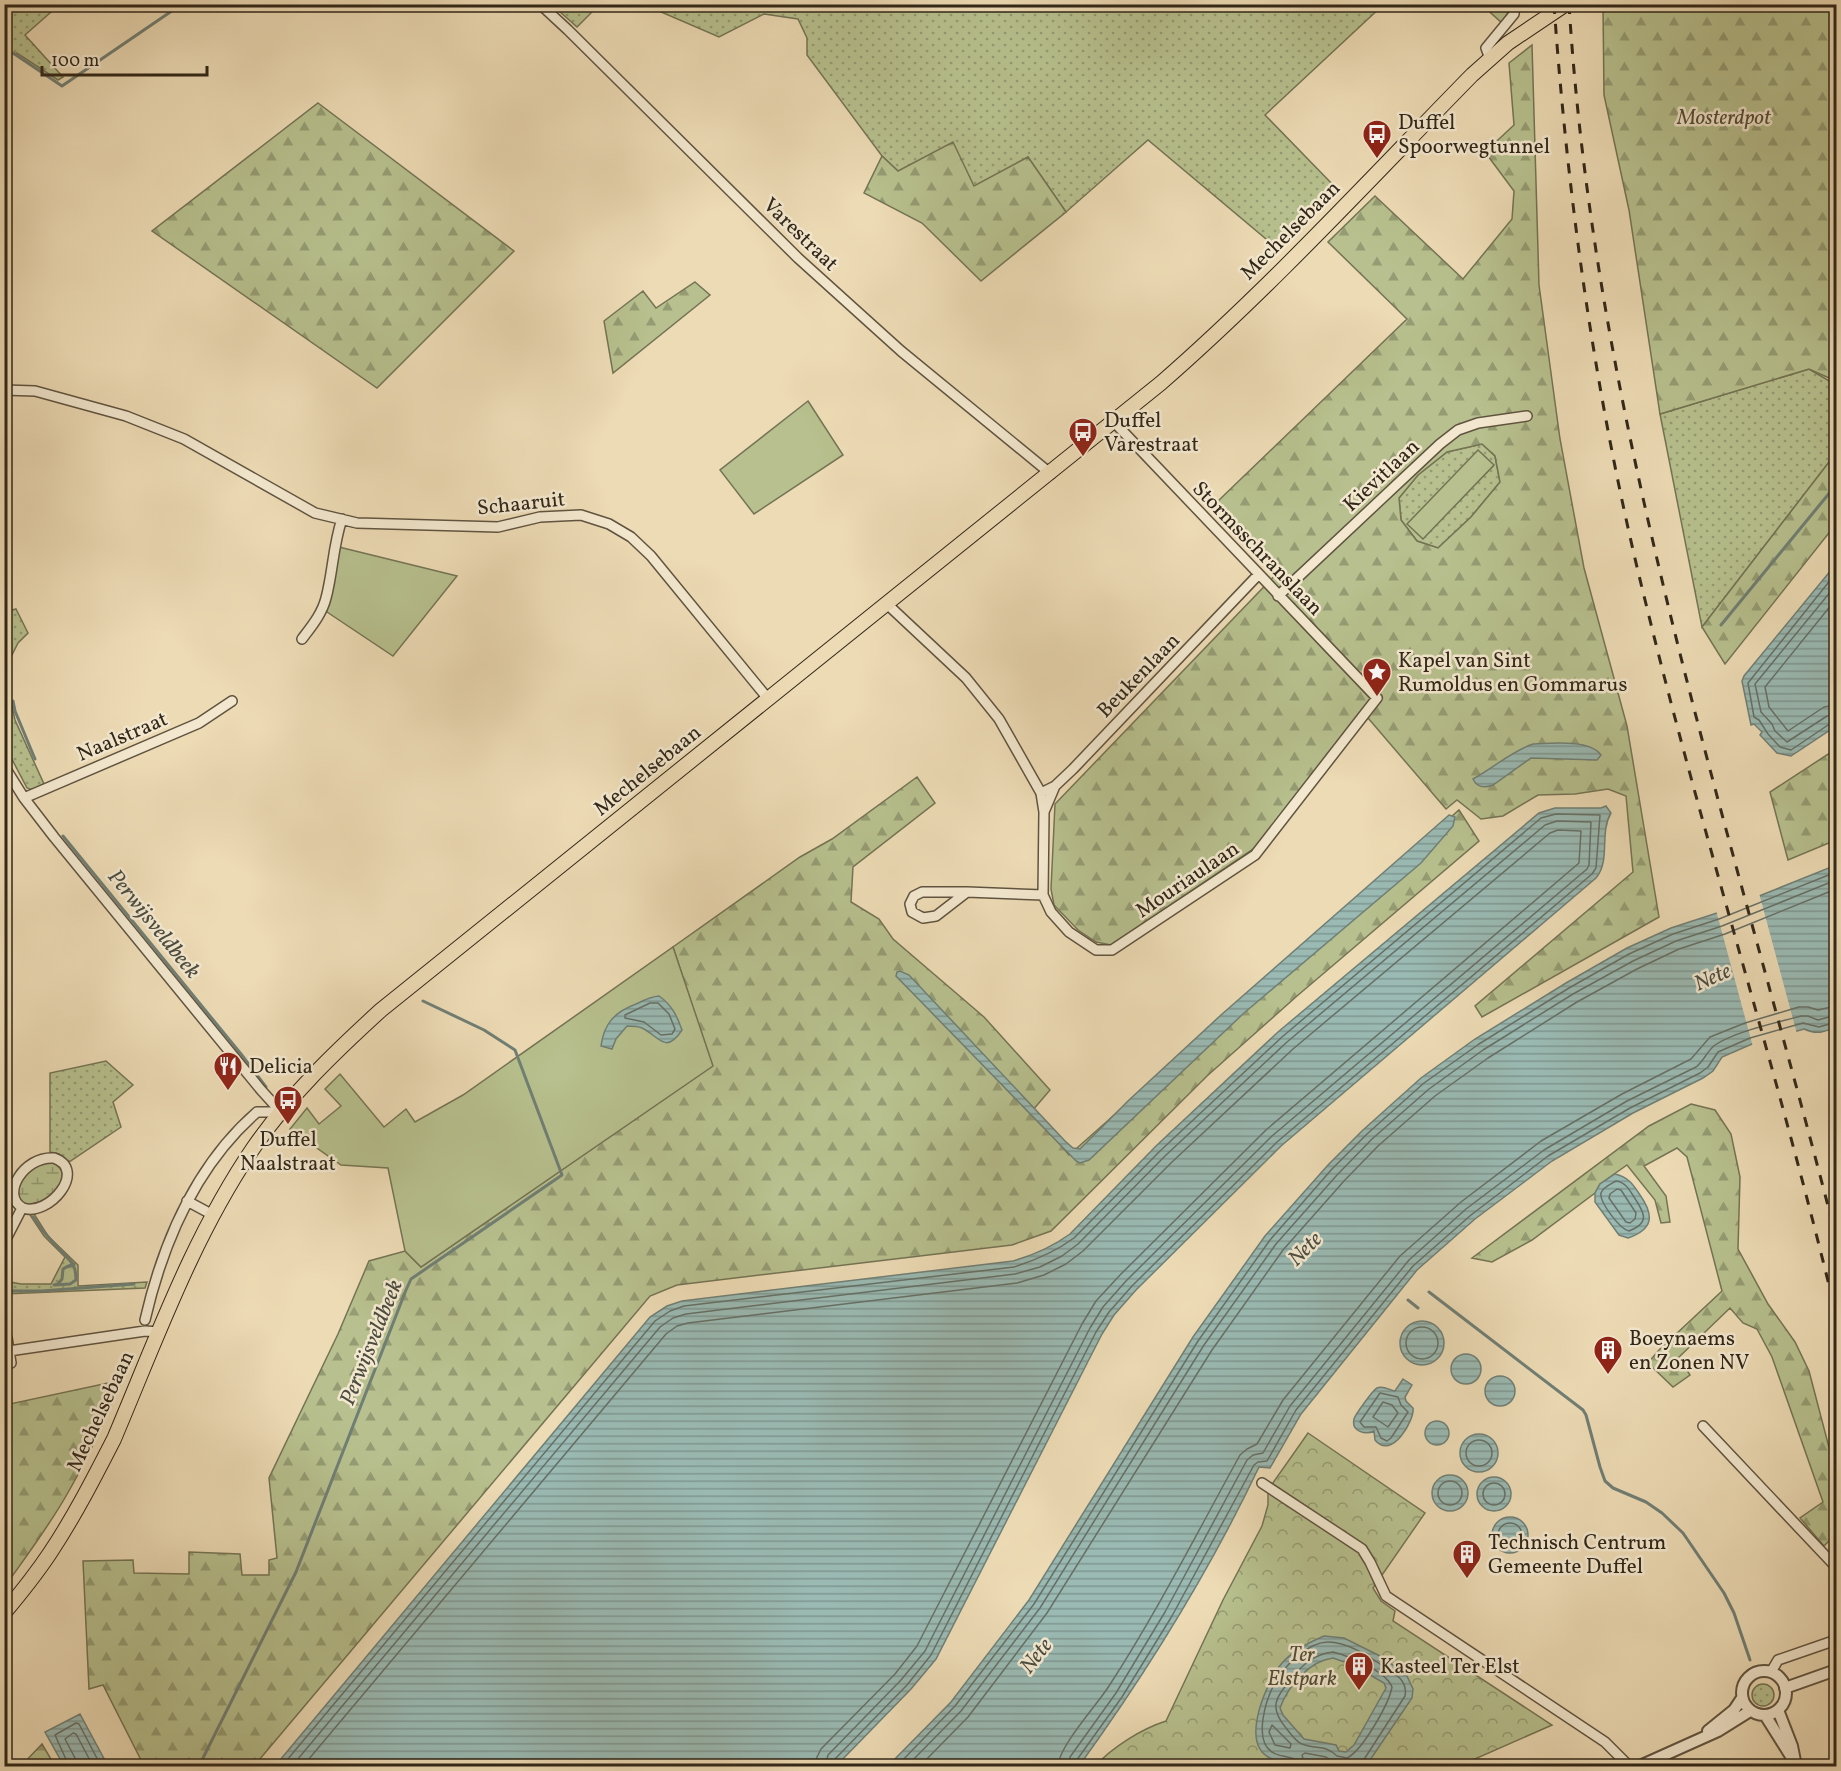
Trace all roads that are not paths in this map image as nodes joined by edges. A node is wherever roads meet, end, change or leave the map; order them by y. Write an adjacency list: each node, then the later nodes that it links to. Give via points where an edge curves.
1 (540, 4): 8 (street, Varestraat, via 816,274 901,351)
2 (1515, 4): 4 (street, Mechelsebaan, via 1514,14 1486,48)
3 (1566, 4): 4 (main road, Mechelsebaan)
4 (1490, 59): 7 (main road, Mechelsebaan, via 1210,341)
5 (4, 390): 9 (street, Schaaruit, via 35,391 126,416 184,439 315,513)
6 (1527, 416): 11 (street, Kievitlaan, via 1458,430)
7 (1114, 422): 8 (main road, Mechelsebaan); 10 (street, Stormsschranslaan)
8 (1051, 474): 12 (main road, Mechelsebaan)
9 (342, 519): 13 (street, via 326,600); 15 (street, Schaaruit, via 402,526 498,527 581,514 609,524 651,556)
10 (1258, 575): 11 (street, Stormsschranslaan); 18 (street, Beukenlaan)
11 (1278, 596): 14 (street, Stormsschranslaan)
12 (886, 604): 15 (main road, Mechelsebaan); 19 (street, via 966,678 999,719)
13 (302, 639)
14 (1377, 698): 23 (street, Mouriaulaan, via 1255,855 1112,950 1096,950 1069,932 1051,912)
15 (769, 700): 24 (main road, Mechelsebaan, via 381,1010 335,1052)
16 (232, 701): 20 (street, Naalstraat, via 199,723)
17 (4, 766): 20 (street)
18 (1055, 786): 19 (street, Beukenlaan); 21 (street)
19 (1041, 793): 21 (street)
20 (24, 798): 24 (street)
21 (1044, 812): 23 (street)
22 (968, 892): 22 (street, via 922,892 914,896 912,912 923,918 936,916); 23 (street)
23 (1043, 895)
24 (281, 1112): 26 (street, via 257,1112 243,1124 212,1162); 28 (main road, Mechelsebaan)
25 (7, 1192): 27 (street); 27 (street, via 26,1164 48,1158 63,1163 67,1171 61,1193 41,1206)
26 (187, 1202): 28 (street); 30 (street, via 161,1260)
27 (22, 1208): 29 (street)
28 (213, 1215): 31 (main road, Mechelsebaan)
29 (4, 1243)
30 (145, 1320)
31 (159, 1332): 33 (street); 38 (main road, Mechelsebaan, via 114,1439 71,1520)
32 (4, 1339): 33 (street, via 7,1338)
33 (9, 1351): 34 (street, via 11,1363)
34 (4, 1364)
35 (1703, 1426): 37 (street)
36 (1262, 1483): 49 (street, via 1362,1549 1386,1596 1605,1743)
37 (1836, 1567)
38 (4, 1613)
39 (1836, 1640): 41 (street, via 1778,1660)
40 (1836, 1670): 42 (street)
41 (1771, 1672): 42 (street); 43 (street, via 1752,1674 1745,1681)
42 (1785, 1688): 44 (street, via 1785,1699)
43 (1742, 1698): 45 (street); 47 (street, via 1734,1710)
44 (1778, 1710): 46 (street); 48 (street)
45 (1750, 1711): 46 (street); 47 (street)
46 (1766, 1715): 48 (street)
47 (1699, 1738): 50 (street)
48 (1794, 1762)
49 (1629, 1767)
50 (1640, 1767)

